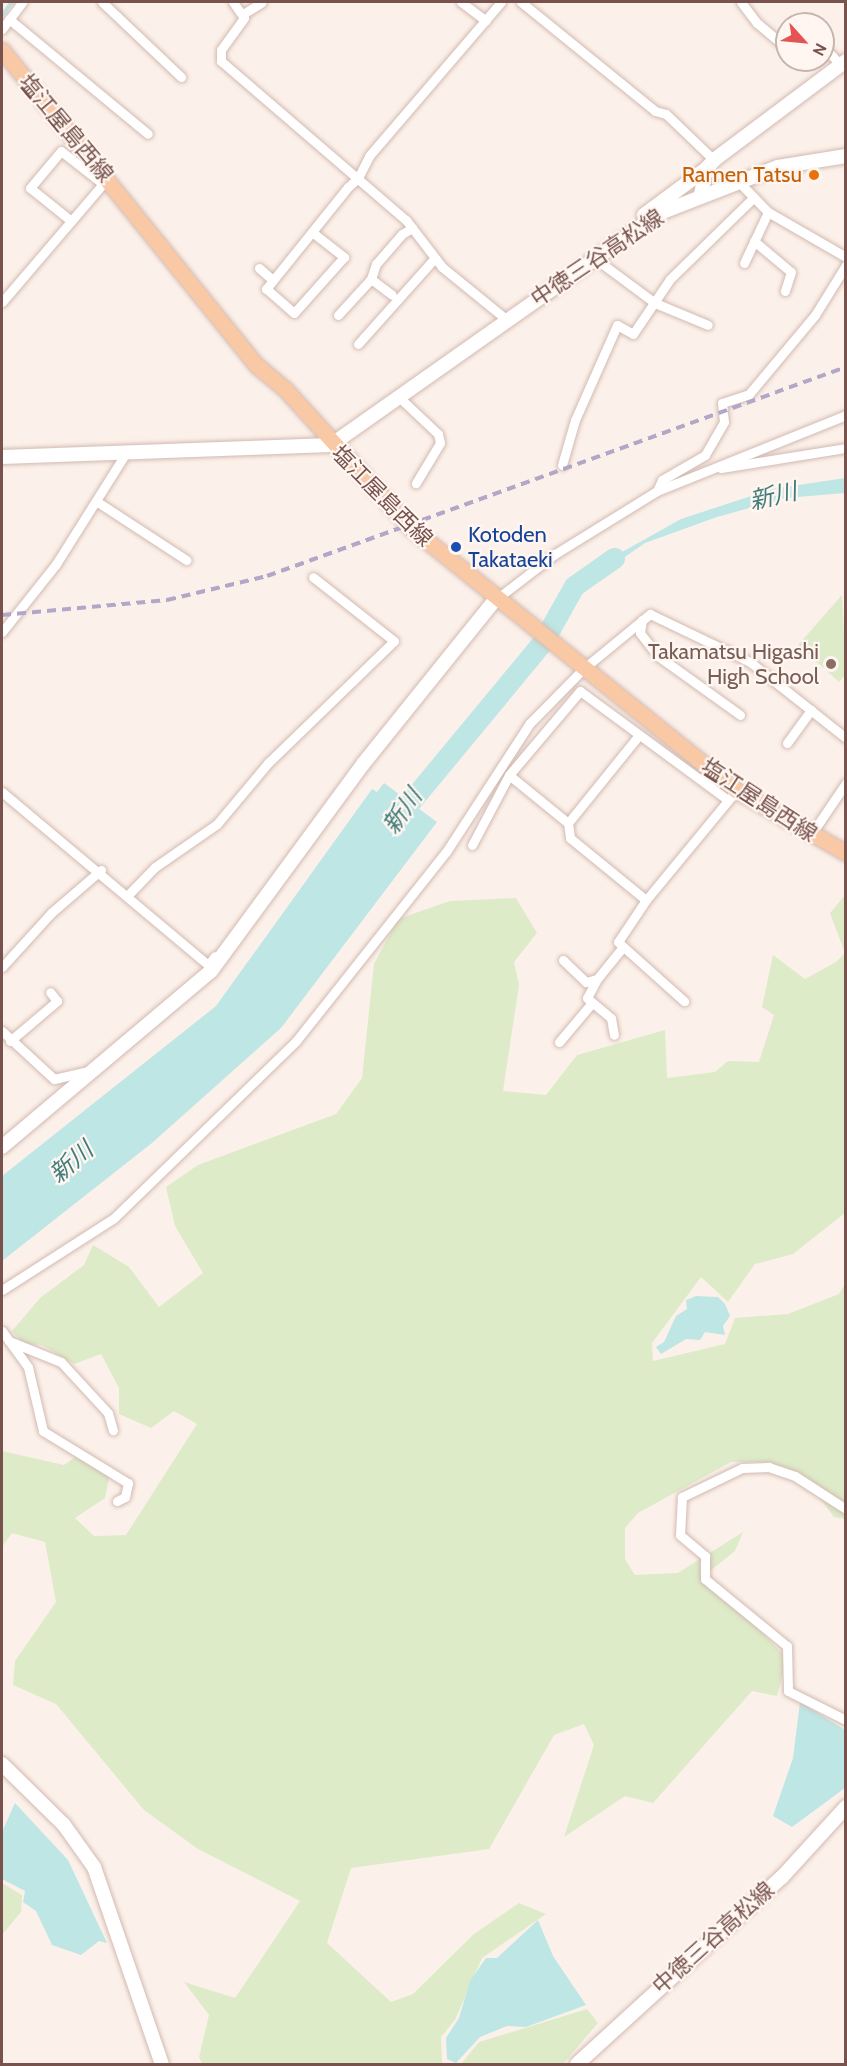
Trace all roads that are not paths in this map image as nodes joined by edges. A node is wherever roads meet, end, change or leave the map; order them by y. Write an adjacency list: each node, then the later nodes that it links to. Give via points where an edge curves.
1 (22, 2): 10 (street)
2 (102, 2): 16 (street)
3 (233, 2): 9 (street)
4 (262, 2): 9 (street)
5 (461, 2): 11 (street)
6 (501, 2): 11 (street)
7 (521, 2): 19 (street, via 655,111 666,114)
8 (741, 2): 13 (street)
9 (243, 14): 20 (street, via 221,50 221,61)
10 (9, 19): 12 (street); 17 (street)
11 (486, 21): 20 (street, via 369,156)
12 (2, 29)
13 (775, 38)
14 (2, 50): 22 (main road, 塩江屋島西線)
15 (843, 63): 19 (street)
16 (181, 77)
17 (148, 134)
18 (846, 156): 21 (street, 中徳三谷高松線)
19 (710, 164): 23 (street); 29 (street)
20 (358, 178): 27 (street); 28 (street)
21 (738, 180): 23 (street, 中徳三谷高松線); 24 (street)
22 (106, 181): 26 (street); 26 (street, via 61,151 30,188); 49 (main road, 塩江屋島西線, via 255,364 285,388)
23 (701, 194): 29 (street, 中徳三谷高松線)
24 (753, 196): 25 (street); 42 (street, via 683,265)
25 (768, 212): 30 (street); 32 (street)
26 (70, 220): 41 (street)
27 (412, 228): 33 (street); 37 (street, via 376,264)
28 (312, 232): 38 (street); 38 (street, via 344,257 294,313 266,289)
29 (626, 234): 31 (street, 中徳三谷高松線)
30 (754, 241): 34 (street); 39 (street, via 791,272)
31 (593, 256): 42 (street); 44 (street, 中徳三谷高松線)
32 (846, 257)
33 (435, 258): 44 (street); 46 (street)
34 (744, 263)
35 (846, 265): 56 (street, via 815,315 749,393 722,403 724,422 705,455 662,480)
36 (259, 268): 38 (street)
37 (371, 279): 40 (street); 43 (street)
38 (273, 280)
39 (785, 291)
40 (392, 295)
41 (2, 302)
42 (655, 303): 45 (street); 53 (street, via 633,334 617,326 575,420)
43 (338, 315)
44 (507, 320): 47 (street, 中徳三谷高松線)
45 (708, 325)
46 (358, 344)
47 (401, 399): 49 (street, 中徳三谷高松線); 55 (street, via 438,434 440,443)
48 (846, 415): 54 (street)
49 (331, 445): 51 (street); 60 (main road, 塩江屋島西線, via 410,527)
50 (846, 448): 54 (street)
51 (126, 453): 52 (street); 57 (street)
52 (2, 457)
53 (562, 465)
54 (709, 470): 56 (street)
55 (416, 483)
56 (657, 491): 60 (street, via 555,554)
57 (96, 501): 58 (street); 62 (street, via 56,564)
58 (186, 560)
59 (313, 577): 78 (street, via 394,641 268,763 217,824 155,867)
60 (498, 603): 63 (main road, 塩江屋島西線); 80 (street, via 370,754)
61 (642, 620): 63 (street); 64 (street, via 650,614 750,662); 65 (street, via 640,633 658,656)
62 (2, 632)
63 (579, 666): 72 (main road, 塩江屋島西線); 94 (street, via 508,751 446,852 296,1041 114,1218)
64 (811, 710): 67 (street); 68 (street)
65 (740, 715)
66 (639, 735): 69 (street, via 580,691); 72 (street); 73 (street)
67 (846, 738)
68 (787, 743)
69 (509, 775): 73 (street); 75 (street)
70 (846, 783): 74 (street)
71 (2, 792): 77 (street, via 56,842)
72 (732, 795): 74 (main road, 塩江屋島西線); 79 (street)
73 (568, 823): 79 (street, via 570,838)
74 (810, 836): 76 (main road, 塩江屋島西線)
75 (472, 845)
76 (846, 853)
77 (101, 870): 78 (street); 83 (street, via 51,913)
78 (128, 896): 80 (street, via 208,965 241,924)
79 (646, 900): 81 (street, via 620,934)
80 (249, 923): 92 (street, via 194,988)
81 (622, 948): 84 (street); 86 (street)
82 (563, 960): 84 (street, via 586,982)
83 (3, 963)
84 (597, 979): 87 (street, via 589,991)
85 (50, 992): 90 (street, via 57,1001)
86 (684, 1001)
87 (591, 1004): 89 (street, via 611,1018); 91 (street)
88 (2, 1031): 90 (street)
89 (614, 1035)
90 (10, 1041): 92 (street, via 54,1079)
91 (559, 1042)
92 (98, 1069): 93 (street)
93 (2, 1147)
94 (2, 1290)
95 (2, 1331): 96 (street)
96 (9, 1341): 97 (street, via 61,1362 108,1413); 98 (street, via 28,1367 43,1431 128,1483 125,1497)
97 (113, 1430)
98 (117, 1501)
99 (846, 1509): 100 (street, via 795,1476 769,1467 742,1468 682,1497 680,1534 705,1556 705,1578 787,1646 788,1691)
100 (846, 1720)
101 (2, 1764): 103 (street, via 63,1826 94,1867)
102 (846, 1807): 104 (street, 中徳三谷高松線, via 782,1877)
103 (162, 2064)
104 (577, 2064)

